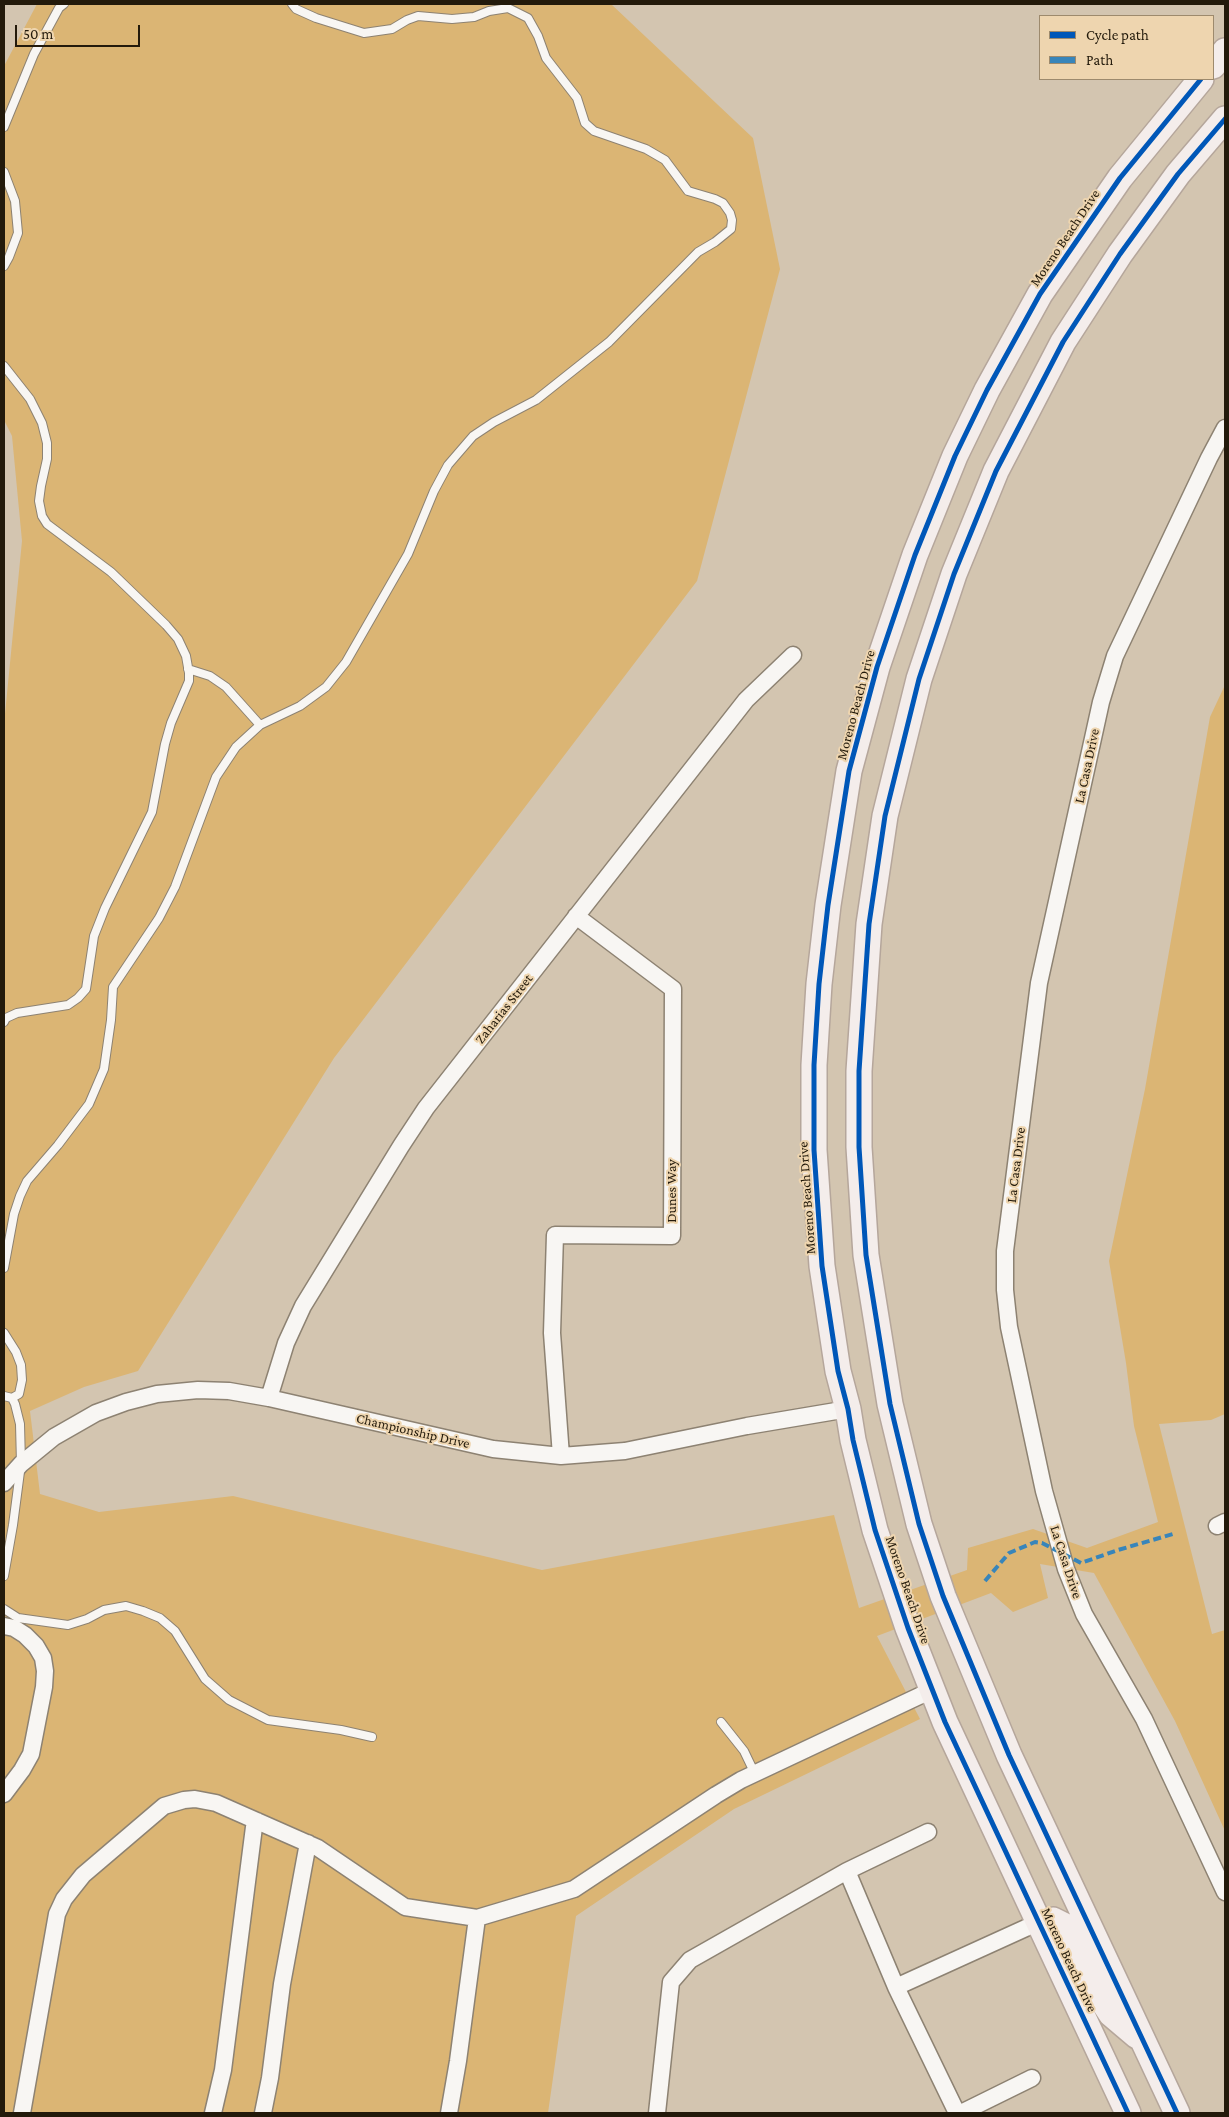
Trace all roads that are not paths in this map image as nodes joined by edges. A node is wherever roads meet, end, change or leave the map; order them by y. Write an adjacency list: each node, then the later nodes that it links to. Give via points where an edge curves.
1 (64, 4): 7 (lane, via 34,54)
2 (292, 4): 14 (lane, via 316,18 364,33 392,29 418,16 452,19 508,8 528,18 546,58 577,98 586,123 594,130 646,149 665,160 688,191 723,203 732,220 726,234 698,252 609,342 536,400 473,436 448,465 408,554 346,662 326,687 300,706)
3 (1225, 51): 4 (main road)
4 (1214, 65)
5 (1200, 80): 22 (main road, Moreno Beach Drive, via 1115,185 1040,294 987,390 955,456 915,555 874,677 849,771 828,905 814,1065 814,1150 822,1266 838,1371)
6 (1225, 119): 21 (main road, via 1172,182 1063,342 996,471 954,574 919,679 885,816 868,924 859,1071 858,1147 866,1255)
7 (4, 127)
8 (4, 172): 9 (lane, via 15,201 18,233)
9 (4, 266)
10 (4, 366): 13 (lane, via 30,400 42,423 47,443 41,486 42,516 47,524 111,572 156,615 178,639)
11 (1225, 428): 38 (street, La Casa Drive, via 1115,656 1100,702 1039,983 1005,1280 1009,1328 1044,1490 1066,1569 1084,1614 1144,1719)
12 (794, 655): 15 (street, Zaharias Street, via 746,700)
13 (188, 669): 14 (lane, via 210,676 226,687); 16 (lane, via 189,681 165,744 152,812 94,936 86,989 68,1005 17,1013)
14 (260, 725): 17 (lane, via 236,746 216,777 175,887 159,918 113,987 104,1069 89,1104 27,1181 14,1214)
15 (576, 916): 20 (street, Zaharias Street, via 426,1108 401,1146 304,1306 286,1343); 23 (street, Dunes Way, via 673,989 672,1236 555,1235 552,1333)
16 (4, 1022)
17 (4, 1268)
18 (4, 1333): 19 (lane, via 21,1365 22,1380 20,1394)
19 (8, 1397): 24 (lane, via 16,1404 20,1424)
20 (269, 1398): 23 (street, Championship Drive, via 493,1449); 24 (street, Championship Drive, via 198,1390 157,1394 126,1402 75,1424)
21 (890, 1404): 22 (main road); 42 (main road, via 920,1524 943,1596 1009,1755)
22 (848, 1409): 23 (street, Championship Drive, via 625,1451); 29 (main road, Moreno Beach Drive, via 875,1530)
23 (561, 1456)
24 (21, 1464): 25 (street, Championship Drive); 26 (lane)
25 (4, 1483)
26 (4, 1576)
27 (4, 1609): 31 (lane, via 18,1618 68,1625 104,1610 126,1606 143,1611 160,1618 176,1631 205,1679 228,1700 268,1720)
28 (4, 1626): 33 (street, via 14,1628 36,1646 43,1658 45,1672 31,1754)
29 (932, 1690): 32 (street); 40 (main road, Moreno Beach Drive)
30 (721, 1722): 32 (lane, via 744,1752)
31 (372, 1737)
32 (755, 1774): 39 (street, via 716,1795 574,1889)
33 (4, 1794)
34 (257, 1821): 36 (street); 44 (street, via 216,1803 195,1799 174,1802 164,1806 73,1887 57,1914); 45 (street, via 223,2070)
35 (928, 1832): 37 (street)
36 (308, 1844): 39 (street, via 405,1907); 46 (street, via 282,1984)
37 (847, 1871): 41 (street); 48 (street, via 690,1960 671,1982)
38 (1225, 1892)
39 (476, 1918): 47 (street)
40 (1039, 1922): 41 (street); 42 (main road, via 1053,1920 1064,1926 1075,1941 1100,1998 1111,2014); 51 (main road, Moreno Beach Drive)
41 (896, 1987): 49 (street)
42 (1143, 2041): 52 (main road)
43 (1032, 2078): 50 (street)
44 (22, 2113)
45 (213, 2113)
46 (263, 2113)
47 (449, 2113)
48 (657, 2113)
49 (957, 2113)
50 (962, 2113)
51 (1128, 2113)
52 (1177, 2113)

